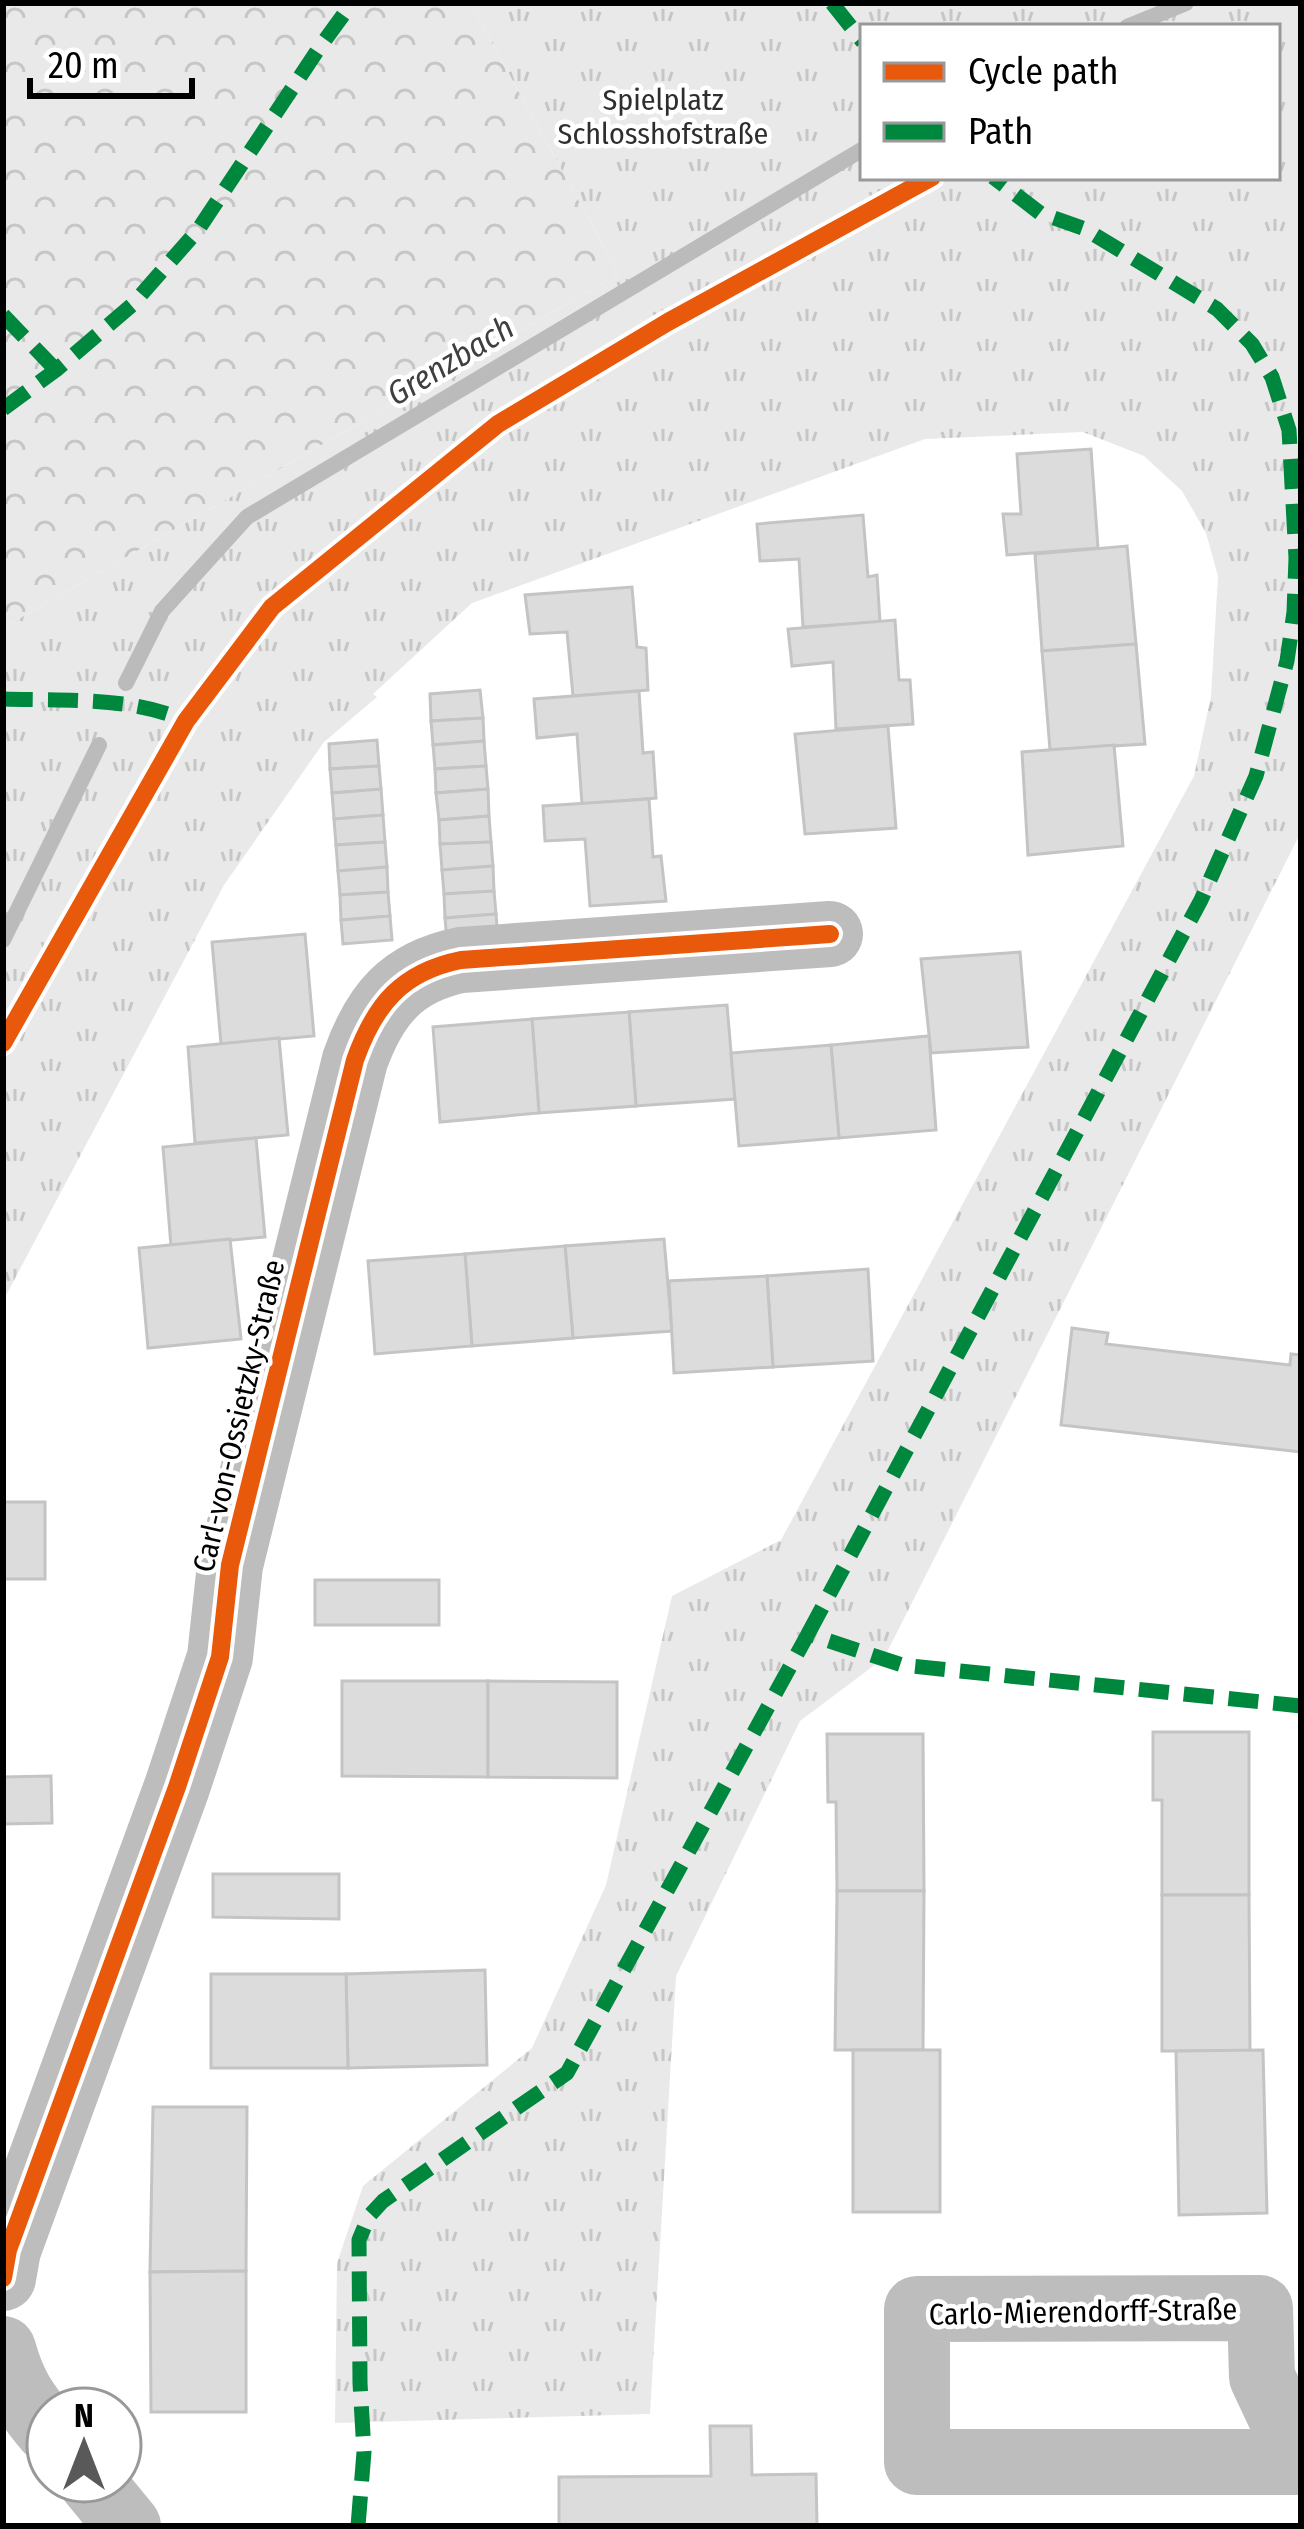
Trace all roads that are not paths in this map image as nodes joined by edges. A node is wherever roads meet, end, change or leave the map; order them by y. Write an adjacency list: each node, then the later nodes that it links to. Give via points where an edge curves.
1 (830, 934): 2 (street, Carl-von-Ossietzky-Straße, via 461,960 420,972 380,1007 355,1060 230,1564 220,1657)
2 (3, 2278)
3 (3, 2349): 4 (street)
4 (24, 2400)
5 (1301, 2461): 5 (street, Carlo-Mierendorff-Straße, via 1262,2377 1260,2308 917,2309 917,2462)

